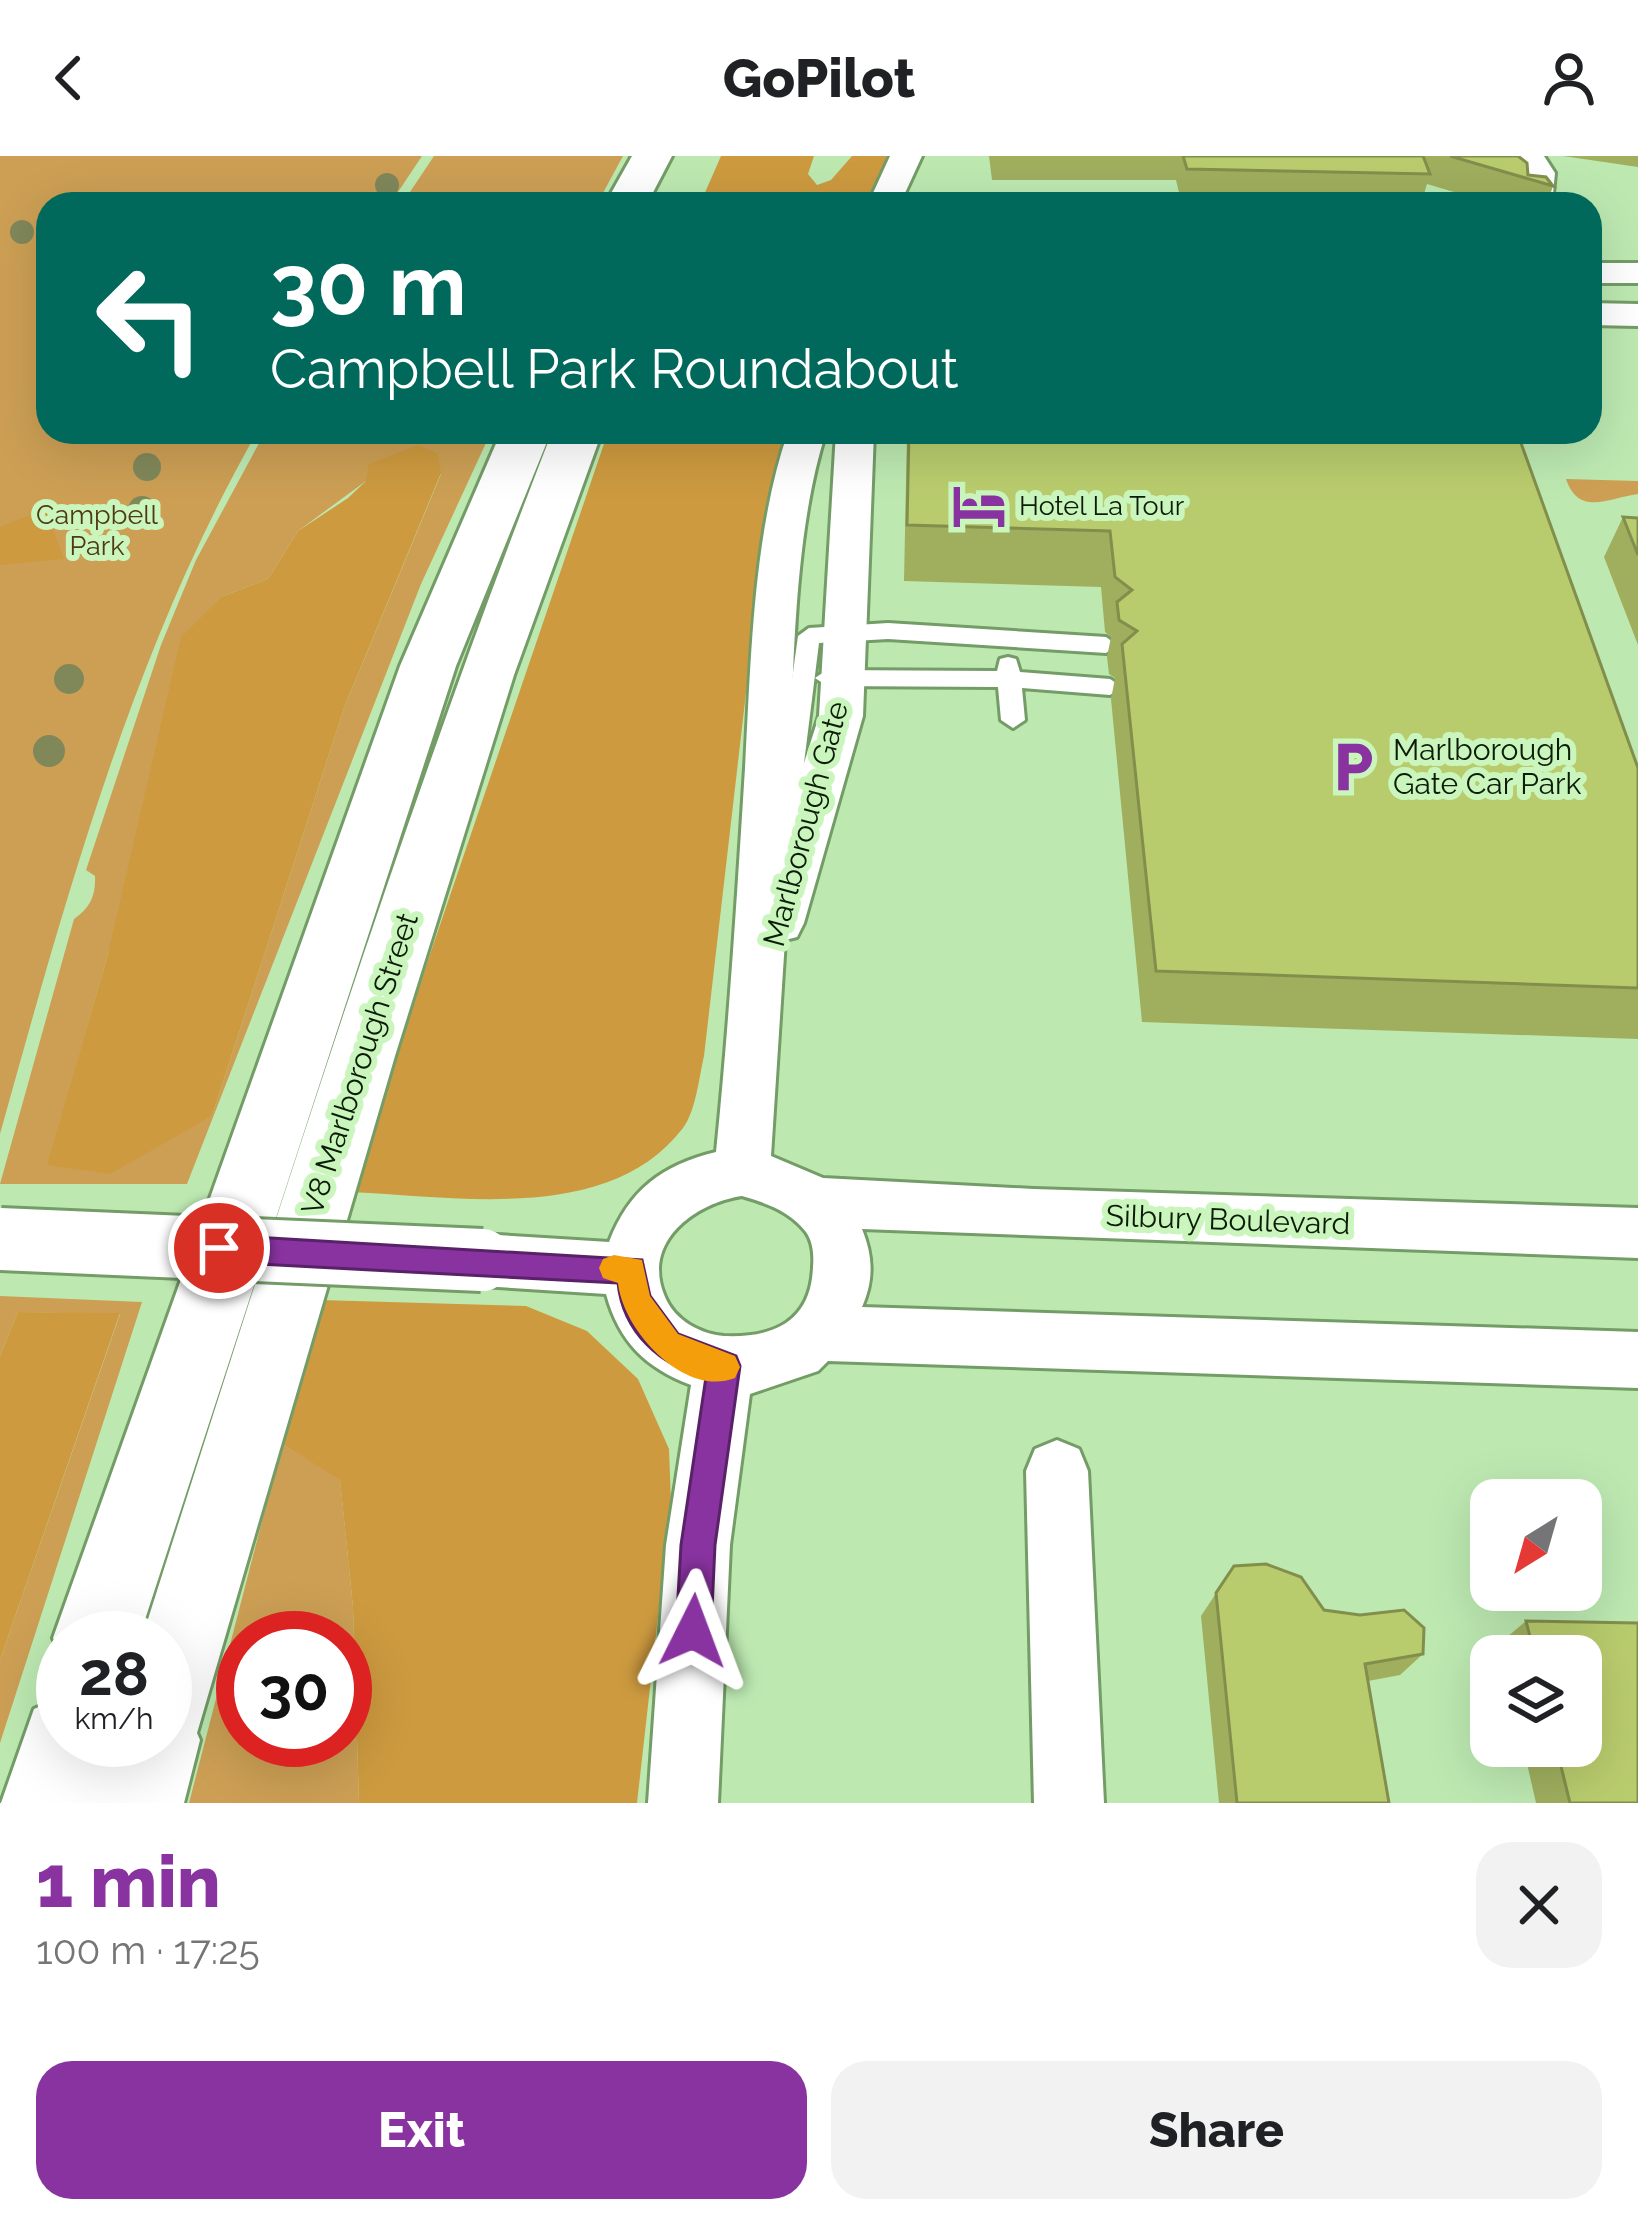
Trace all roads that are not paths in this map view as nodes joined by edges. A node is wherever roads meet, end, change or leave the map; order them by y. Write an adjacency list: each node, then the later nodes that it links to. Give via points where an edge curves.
1 (652, 156): 6 (main road)
2 (694, 156): 7 (main road)
3 (906, 156): 8 (street)
4 (920, 156): 9 (street)
5 (1528, 156): 10 (street, via 1539,173)
6 (632, 192)
7 (676, 192)
8 (890, 192)
9 (912, 192)
10 (1537, 192)
11 (1602, 273): 12 (street)
12 (1638, 273)
13 (1602, 314): 14 (street)
14 (1638, 315)
15 (521, 444): 38 (main road, via 420,689)
16 (573, 444): 39 (main road, V8 Marlborough Street, via 486,675 368,1034)
17 (803, 444): 20 (street, Marlborough Gate)
18 (829, 444): 20 (street, Marlborough Gate)
19 (854, 444): 21 (street, Marlborough Gate)
20 (784, 568): 24 (street, Marlborough Gate)
21 (844, 631): 22 (lane); 24 (street, Marlborough Gate)
22 (1005, 641): 23 (lane); 25 (lane)
23 (1106, 645)
24 (806, 677): 25 (lane); 28 (street, Marlborough Gate, via 764,863); 28 (street, Marlborough Gate, via 841,716)
25 (1010, 679): 26 (lane); 27 (lane)
26 (1110, 687)
27 (1013, 720)
28 (758, 999): 29 (street, Marlborough Gate)
29 (742, 1172): 30 (street, via 783,1181); 33 (street, via 679,1190 654,1212)
30 (818, 1202): 31 (street, Silbury Boulevard); 34 (street, via 836,1224 846,1280)
31 (1638, 1233)
32 (0, 1239): 33 (street, bridge)
33 (632, 1270): 36 (street, via 641,1310 667,1344)
34 (819, 1333): 35 (street); 36 (street, via 776,1360)
35 (1638, 1360)
36 (724, 1366): 44 (street, via 698,1545)
37 (1057, 1471): 45 (street)
38 (105, 1611)
39 (192, 1615)
40 (56, 1767): 42 (main road)
41 (148, 1767): 43 (main road)
42 (46, 1803)
43 (138, 1803)
44 (683, 1803)
45 (1069, 1803)

